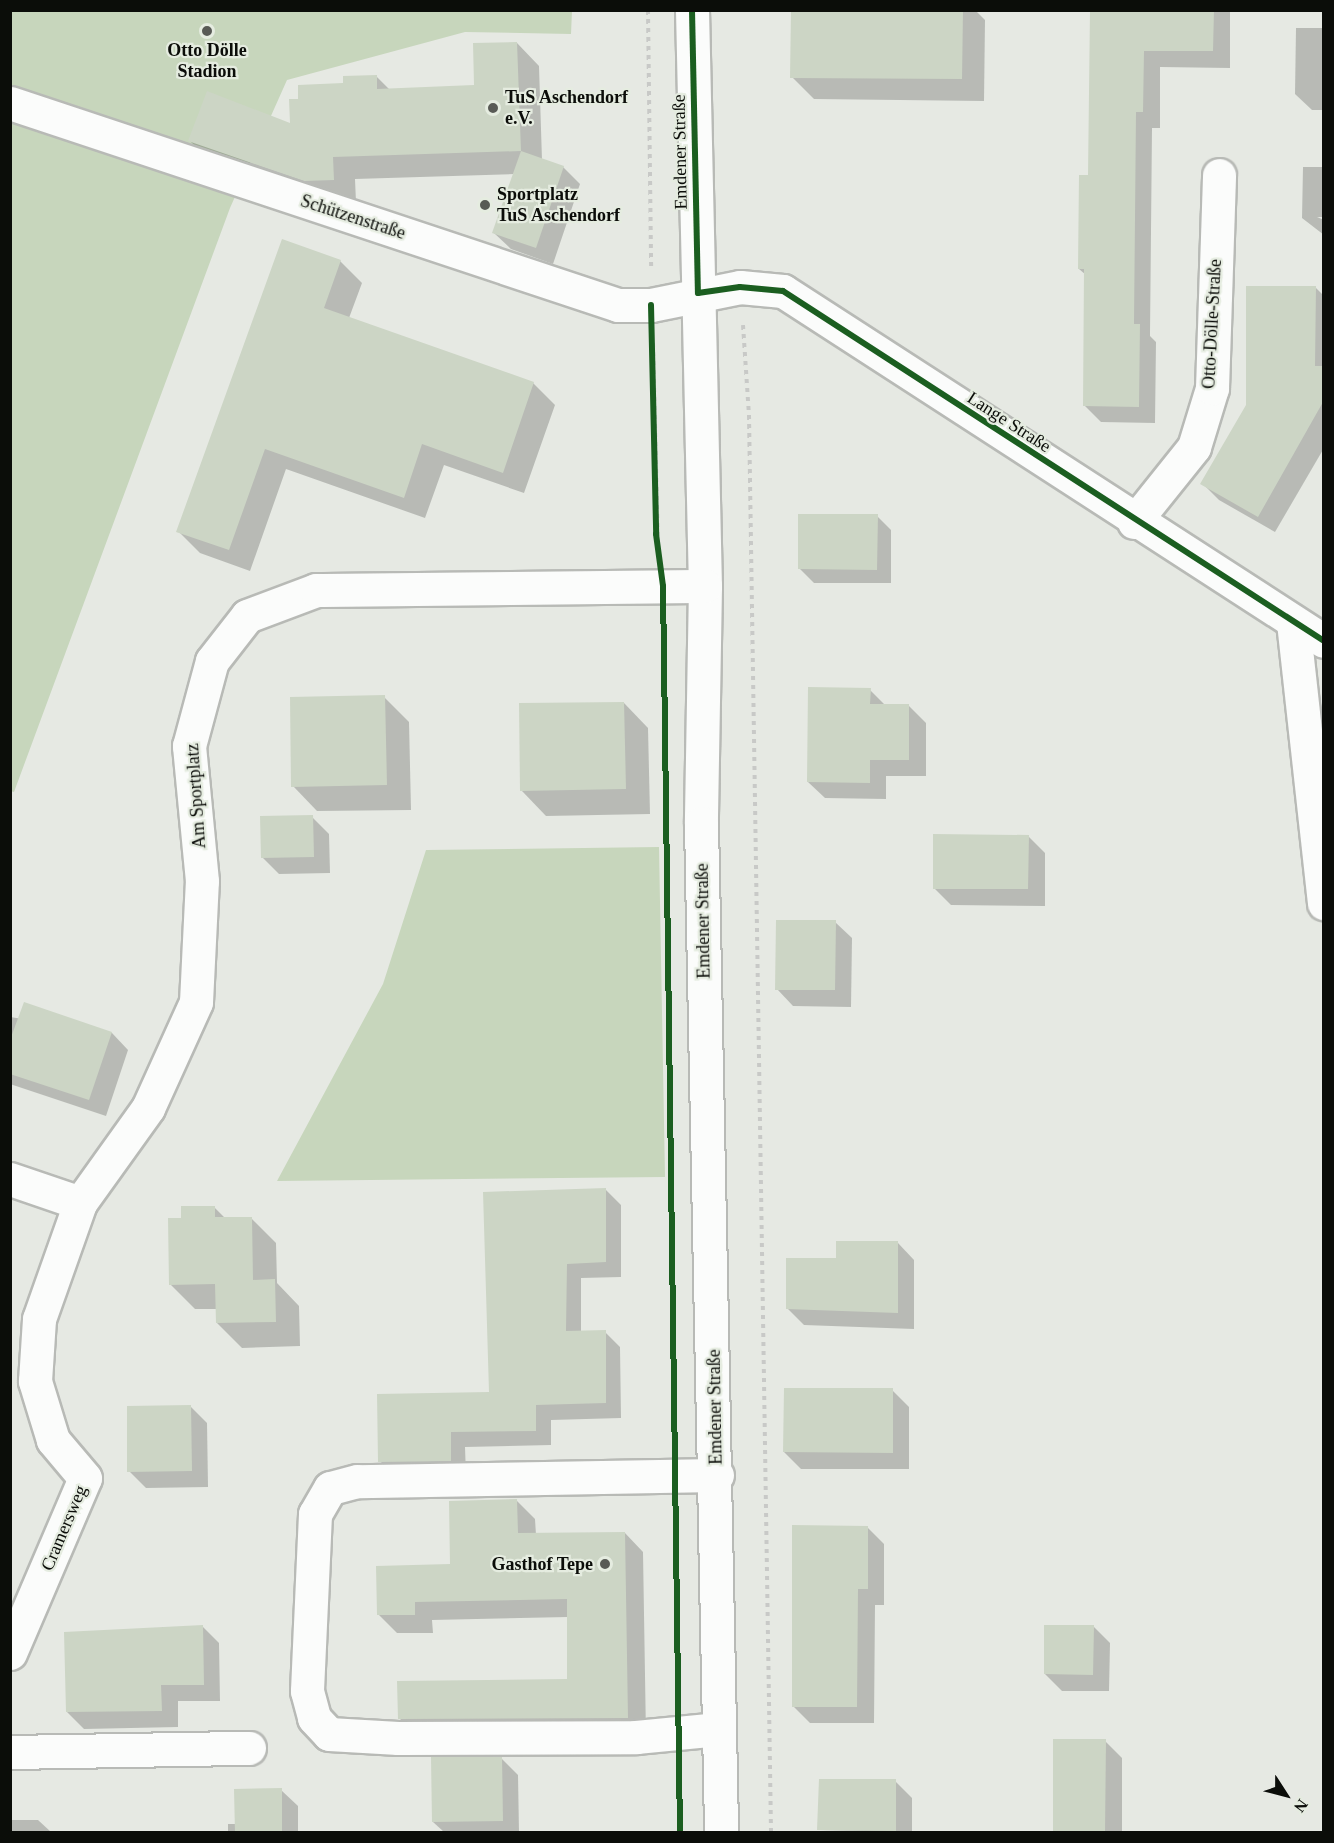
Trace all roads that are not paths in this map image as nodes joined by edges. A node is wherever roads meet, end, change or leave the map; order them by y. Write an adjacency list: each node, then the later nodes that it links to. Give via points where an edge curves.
1 (692, 10): 4 (street, Emdener Straße)
2 (10, 103): 4 (street, Schützenstraße, via 618,305 651,304)
3 (1219, 175): 5 (street, Otto-Dölle-Straße, via 1212,388 1194,447)
4 (698, 293): 5 (street, Lange Straße, via 740,287 783,291); 6 (street, Emdener Straße)
5 (1134, 522): 7 (street, Lange Straße)
6 (705, 586): 11 (street, Am Sportplatz, via 316,590 247,616 212,661 189,746 202,881 196,1002 148,1108); 12 (street, Emdener Straße, via 701,823)
7 (1293, 622): 8 (street, Lange Straße); 9 (street)
8 (1323, 641)
9 (1323, 903)
10 (10, 1179): 11 (street)
11 (80, 1203): 13 (street, Cramersweg, via 39,1319 35,1382 53,1440 85,1478)
12 (717, 1475): 14 (street, Emdener Straße); 14 (street, via 357,1481 330,1488 315,1514 307,1691 314,1718 329,1734 398,1738 624,1737)
13 (10, 1653)
14 (719, 1729): 17 (street, Emdener Straße)
15 (249, 1748): 16 (street)
16 (10, 1752)
17 (721, 1833)

